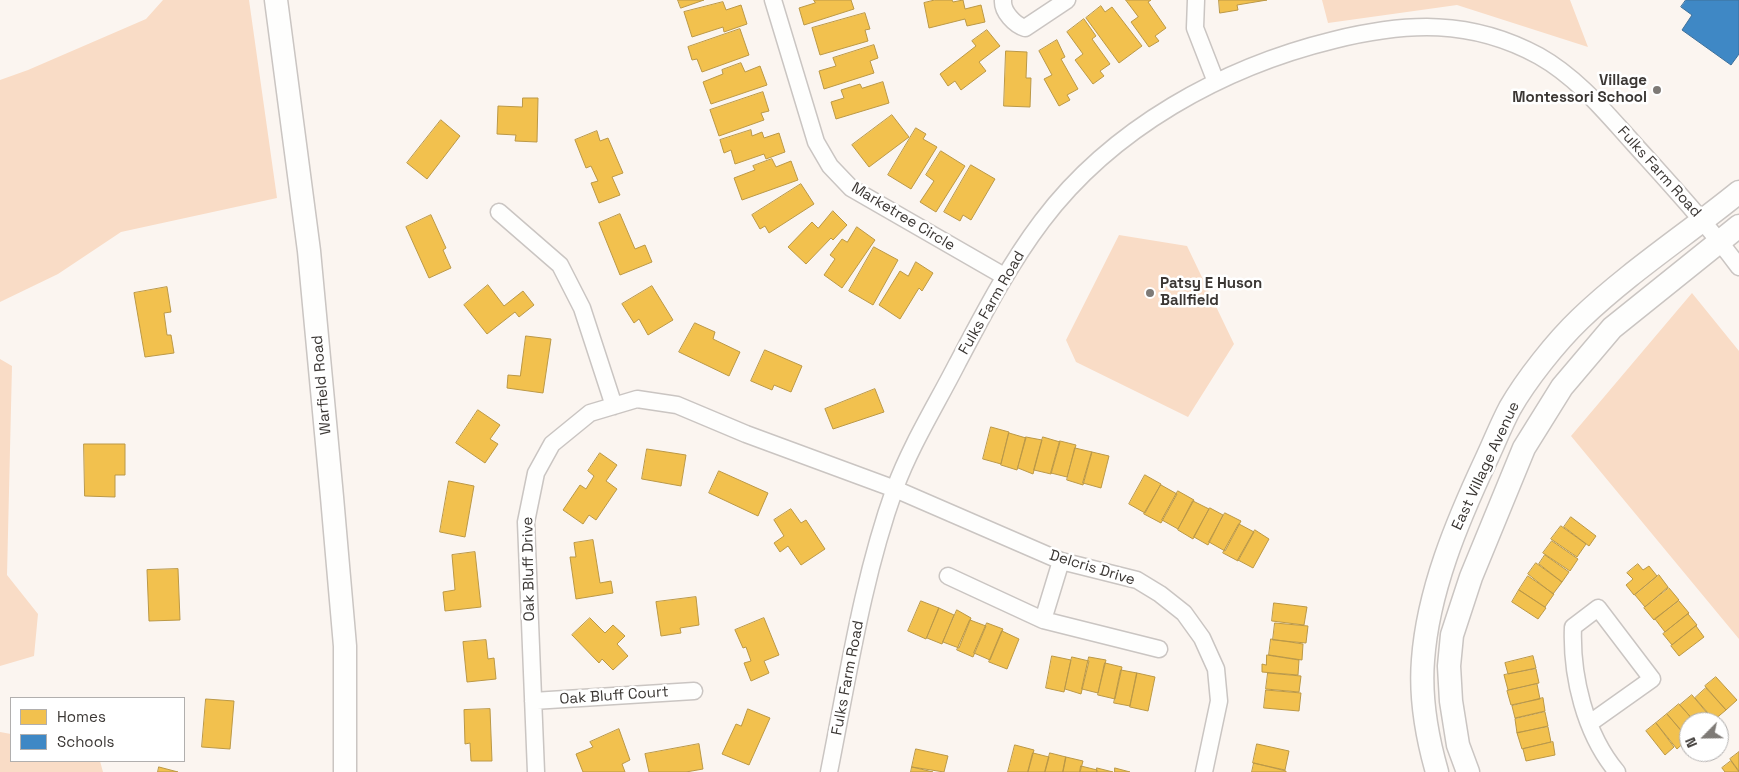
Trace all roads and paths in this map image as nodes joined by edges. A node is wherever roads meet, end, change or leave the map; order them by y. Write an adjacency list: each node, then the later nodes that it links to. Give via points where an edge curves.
1 (276, 0): 23 (street, Warfield Road, via 309,251 331,487 344,646)
2 (773, 0): 13 (street, Marketree Circle, via 816,142 830,166 851,188)
3 (1003, 0): 4 (street, via 1002,5 1008,14 1018,26 1026,28)
4 (1067, 0)
5 (1196, 0): 6 (street, via 1196,28)
6 (1216, 82): 9 (street, Fulks Farm Road, via 1290,51 1378,29 1437,26 1492,36 1539,56 1582,87); 13 (street, Fulks Farm Road, via 1156,116 1095,163 1044,218)
7 (1739, 192): 9 (street, East Village Avenue)
8 (499, 212): 14 (street, via 560,265 582,308)
9 (1704, 220): 11 (street, Fulks Farm Road); 27 (street, East Village Avenue, via 1619,284 1579,320 1552,350 1510,407 1454,536 1426,630 1422,662 1424,702)
10 (1739, 226): 11 (street, East Village Avenue)
11 (1720, 241): 12 (street, Fulks Farm Road); 28 (street, East Village Avenue, via 1612,328 1562,387 1524,448 1471,577 1452,636 1449,666 1451,701 1458,745)
12 (1739, 267)
13 (1004, 276): 15 (street, Fulks Farm Road, via 910,453)
14 (614, 406): 15 (street, Oak Bluff Drive, via 637,399 677,405 746,434); 21 (street, Oak Bluff Drive, via 590,413 552,444 536,473 526,522)
15 (895, 488): 16 (street, Delcris Drive); 25 (street, Fulks Farm Road, via 869,574)
16 (1061, 562): 18 (street); 26 (street, Delcris Drive, via 1137,580 1184,613 1202,638 1216,669 1219,702)
17 (948, 576): 18 (street)
18 (1043, 620): 19 (street)
19 (1159, 648)
20 (694, 691): 21 (street, Oak Bluff Court)
21 (532, 701): 24 (street, Oak Bluff Drive)
22 (1590, 723): 22 (street, via 1583,710 1572,651 1573,627 1598,608 1652,679); 29 (street)
23 (345, 772)
24 (536, 772)
25 (830, 772)
26 (1204, 772)
27 (1437, 772)
28 (1468, 772)
29 (1617, 772)

